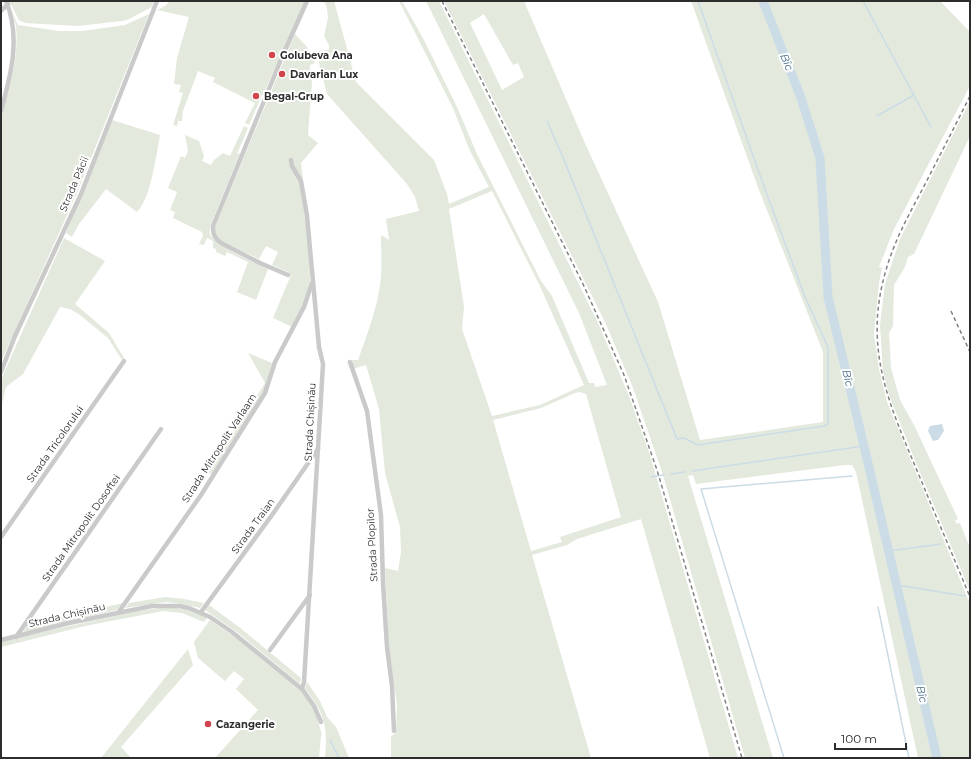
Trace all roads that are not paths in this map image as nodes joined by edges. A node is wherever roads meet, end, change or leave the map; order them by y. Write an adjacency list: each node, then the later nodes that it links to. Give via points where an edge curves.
1 (157, 1): 11 (street, Strada Păcii, via 81,194)
2 (307, 1): 7 (street, via 213,226 215,238 221,242)
3 (7, 3): 4 (street); 5 (street, via 13,20 15,42)
4 (1, 11)
5 (1, 111)
6 (291, 160): 8 (street, Strada Chișinău, via 301,181)
7 (288, 275)
8 (312, 281): 13 (street, Strada Chișinău, via 323,364); 17 (street, Strada Mitropolit Varlaam, via 304,307 275,362 265,393 201,495)
9 (124, 361): 14 (street, Strada Tricolorului)
10 (350, 362): 23 (street, Strada Plopilor, via 367,411 381,515 383,582)
11 (1, 372)
12 (161, 429): 18 (street, Strada Mitropolit Dosoftei)
13 (318, 449): 15 (street, Strada Chișinău); 16 (street, Strada Traian)
14 (1, 537)
15 (310, 595): 20 (street); 21 (street, Strada Chișinău)
16 (201, 612): 17 (street, Strada Chișinău, via 171,605); 21 (street, Strada Chișinău, via 232,632)
17 (118, 613): 18 (street, Strada Chișinău)
18 (16, 637): 19 (street, Strada Chișinău)
19 (1, 640)
20 (270, 650)
21 (302, 688): 22 (street, Strada Chișinău)
22 (321, 722)
23 (394, 731)

